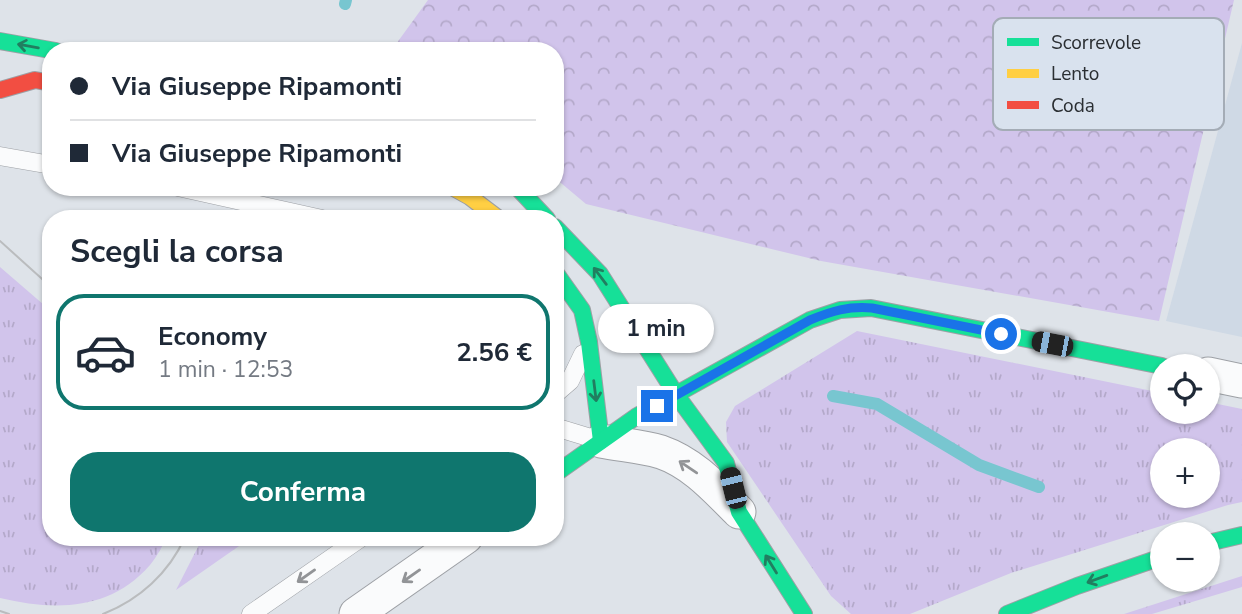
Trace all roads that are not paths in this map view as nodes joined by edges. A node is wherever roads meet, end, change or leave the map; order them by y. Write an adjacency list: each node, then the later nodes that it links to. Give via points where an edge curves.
1 (0, 41): 2 (street, one-way to 1)
2 (42, 48)
3 (42, 81): 4 (street)
4 (0, 90)
5 (0, 156): 6 (lane)
6 (42, 163)
7 (221, 196): 10 (lane)
8 (468, 196): 11 (street)
9 (525, 196): 12 (street)
10 (283, 210)
11 (487, 210)
12 (539, 210)
13 (564, 236): 20 (street, one-way to 13, via 600,274)
14 (564, 285): 15 (street, via 582,310)
15 (589, 342): 19 (lane); 22 (street, one-way to 22)
16 (1150, 364): 20 (street, via 851,306 810,320)
17 (1220, 376): 18 (street)
18 (1242, 381)
19 (564, 386)
20 (677, 396): 22 (street); 24 (street, via 726,463)
21 (564, 430): 22 (lane)
22 (601, 441): 23 (street); 24 (street, one-way to 22, via 680,461 659,452)
23 (564, 468)
24 (739, 512): 32 (street, one-way to 24)
25 (1242, 536): 26 (street)
26 (1220, 541)
27 (349, 546): 30 (lane, one-way to 30)
28 (453, 546): 31 (street, one-way to 31)
29 (1150, 561): 33 (street, one-way to 33)
30 (251, 614)
31 (356, 614)
32 (804, 614)
33 (1007, 614)

